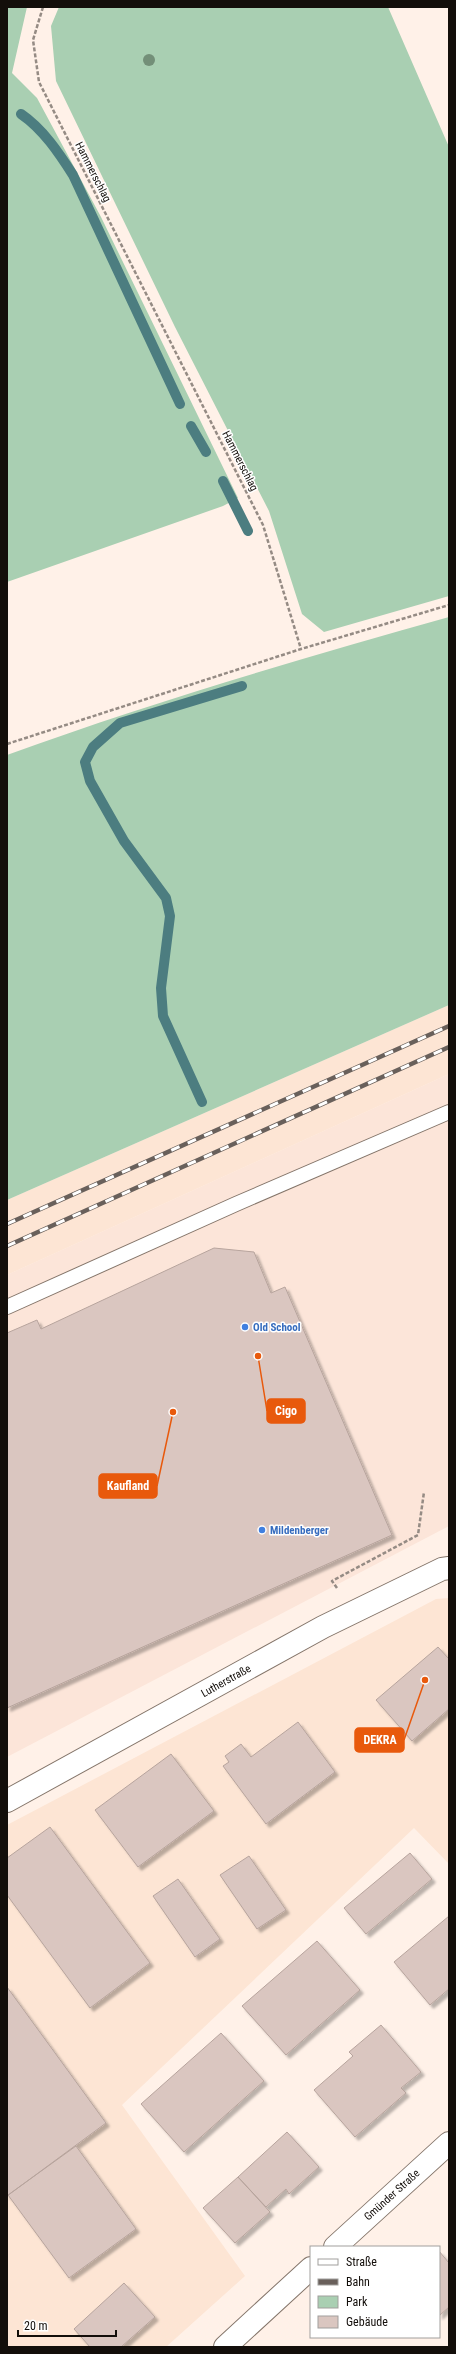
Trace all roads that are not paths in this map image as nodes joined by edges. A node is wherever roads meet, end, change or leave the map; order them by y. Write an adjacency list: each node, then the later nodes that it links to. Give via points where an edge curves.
1 (449, 1112): 2 (lane)
2 (7, 1307)
3 (449, 1568): 4 (street, Lutherstraße, via 351,1612)
4 (7, 1801)
5 (449, 2143): 6 (street, Gmünder Straße)
6 (336, 2246)
7 (310, 2269): 8 (street)
8 (225, 2347)

